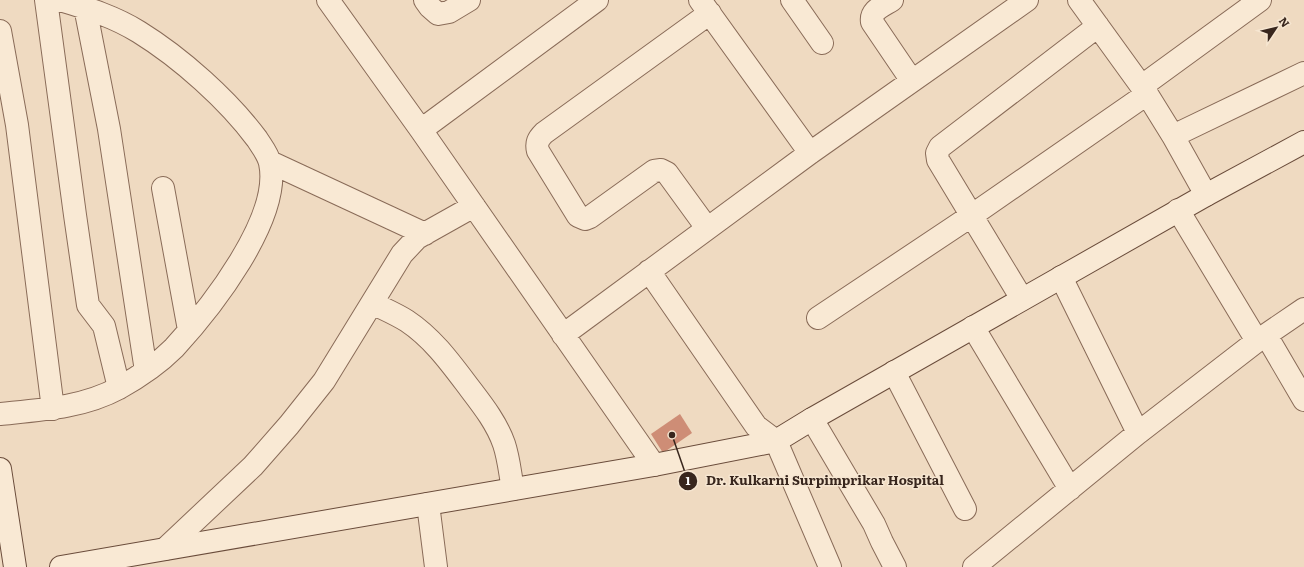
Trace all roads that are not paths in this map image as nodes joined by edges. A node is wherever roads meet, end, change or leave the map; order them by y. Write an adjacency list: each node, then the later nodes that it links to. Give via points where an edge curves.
1 (46, 0): 44 (street, via 88,305 104,326)
2 (60, 0): 13 (street)
3 (328, 0): 20 (street)
4 (426, 0): 5 (street, via 438,14 449,12)
5 (468, 0)
6 (597, 0): 20 (street)
7 (792, 0): 16 (street)
8 (892, 0): 18 (street, via 873,12 872,22)
9 (1027, 0): 18 (street)
10 (1079, 0): 14 (street)
11 (1260, 0): 19 (street)
12 (708, 5): 23 (street); 30 (street, via 544,133 536,145 578,216 590,218 654,171 661,170 667,172)
13 (85, 7): 24 (street, via 138,32 203,81 244,122 266,152); 42 (street, via 108,128)
14 (1098, 26): 19 (street); 29 (street, via 940,147 937,153 938,160)
15 (0, 31): 46 (street, via 17,125)
16 (822, 43)
17 (1304, 73): 21 (street)
18 (912, 81): 23 (street)
19 (1145, 90): 21 (street); 29 (street)
20 (421, 130): 27 (street)
21 (1173, 136): 26 (street)
22 (1304, 142): 26 (street)
23 (810, 153): 30 (street)
24 (270, 162): 31 (street); 39 (street, via 272,181 265,214 243,257 212,304)
25 (163, 188): 39 (street)
26 (1206, 194): 28 (street)
27 (474, 206): 31 (street); 40 (street)
28 (1178, 210): 33 (street); 41 (street)
29 (971, 216): 34 (street); 37 (street)
30 (707, 228): 32 (street)
31 (425, 234): 35 (street, via 417,238 402,254)
32 (649, 271): 40 (street); 50 (street, via 756,426)
33 (1061, 277): 34 (street); 49 (street)
34 (1022, 299): 38 (street)
35 (372, 304): 53 (street, via 407,321 445,356 492,418 506,452); 57 (street, via 324,381 289,425 253,466)
36 (1304, 310): 41 (street)
37 (818, 318)
38 (973, 327): 43 (street); 54 (street)
39 (189, 330): 42 (street, via 173,349)
40 (563, 336): 51 (street)
41 (1261, 338): 45 (street); 49 (street)
42 (146, 371): 44 (street)
43 (894, 372): 48 (street); 56 (street)
44 (119, 388): 46 (street, via 90,400)
45 (1304, 400)
46 (53, 409): 47 (street)
47 (0, 414)
48 (812, 419): 50 (street); 62 (street, via 874,524)
49 (1138, 433): 54 (street)
50 (776, 442): 51 (street); 61 (street)
51 (654, 464): 53 (street)
52 (0, 469): 58 (street)
53 (513, 489): 55 (street)
54 (1070, 489): 63 (street)
55 (428, 504): 57 (street); 60 (street)
56 (965, 509)
57 (165, 549): 59 (street)
58 (16, 567)
59 (61, 567)
60 (436, 567)
61 (830, 567)
62 (895, 567)
63 (974, 567)

